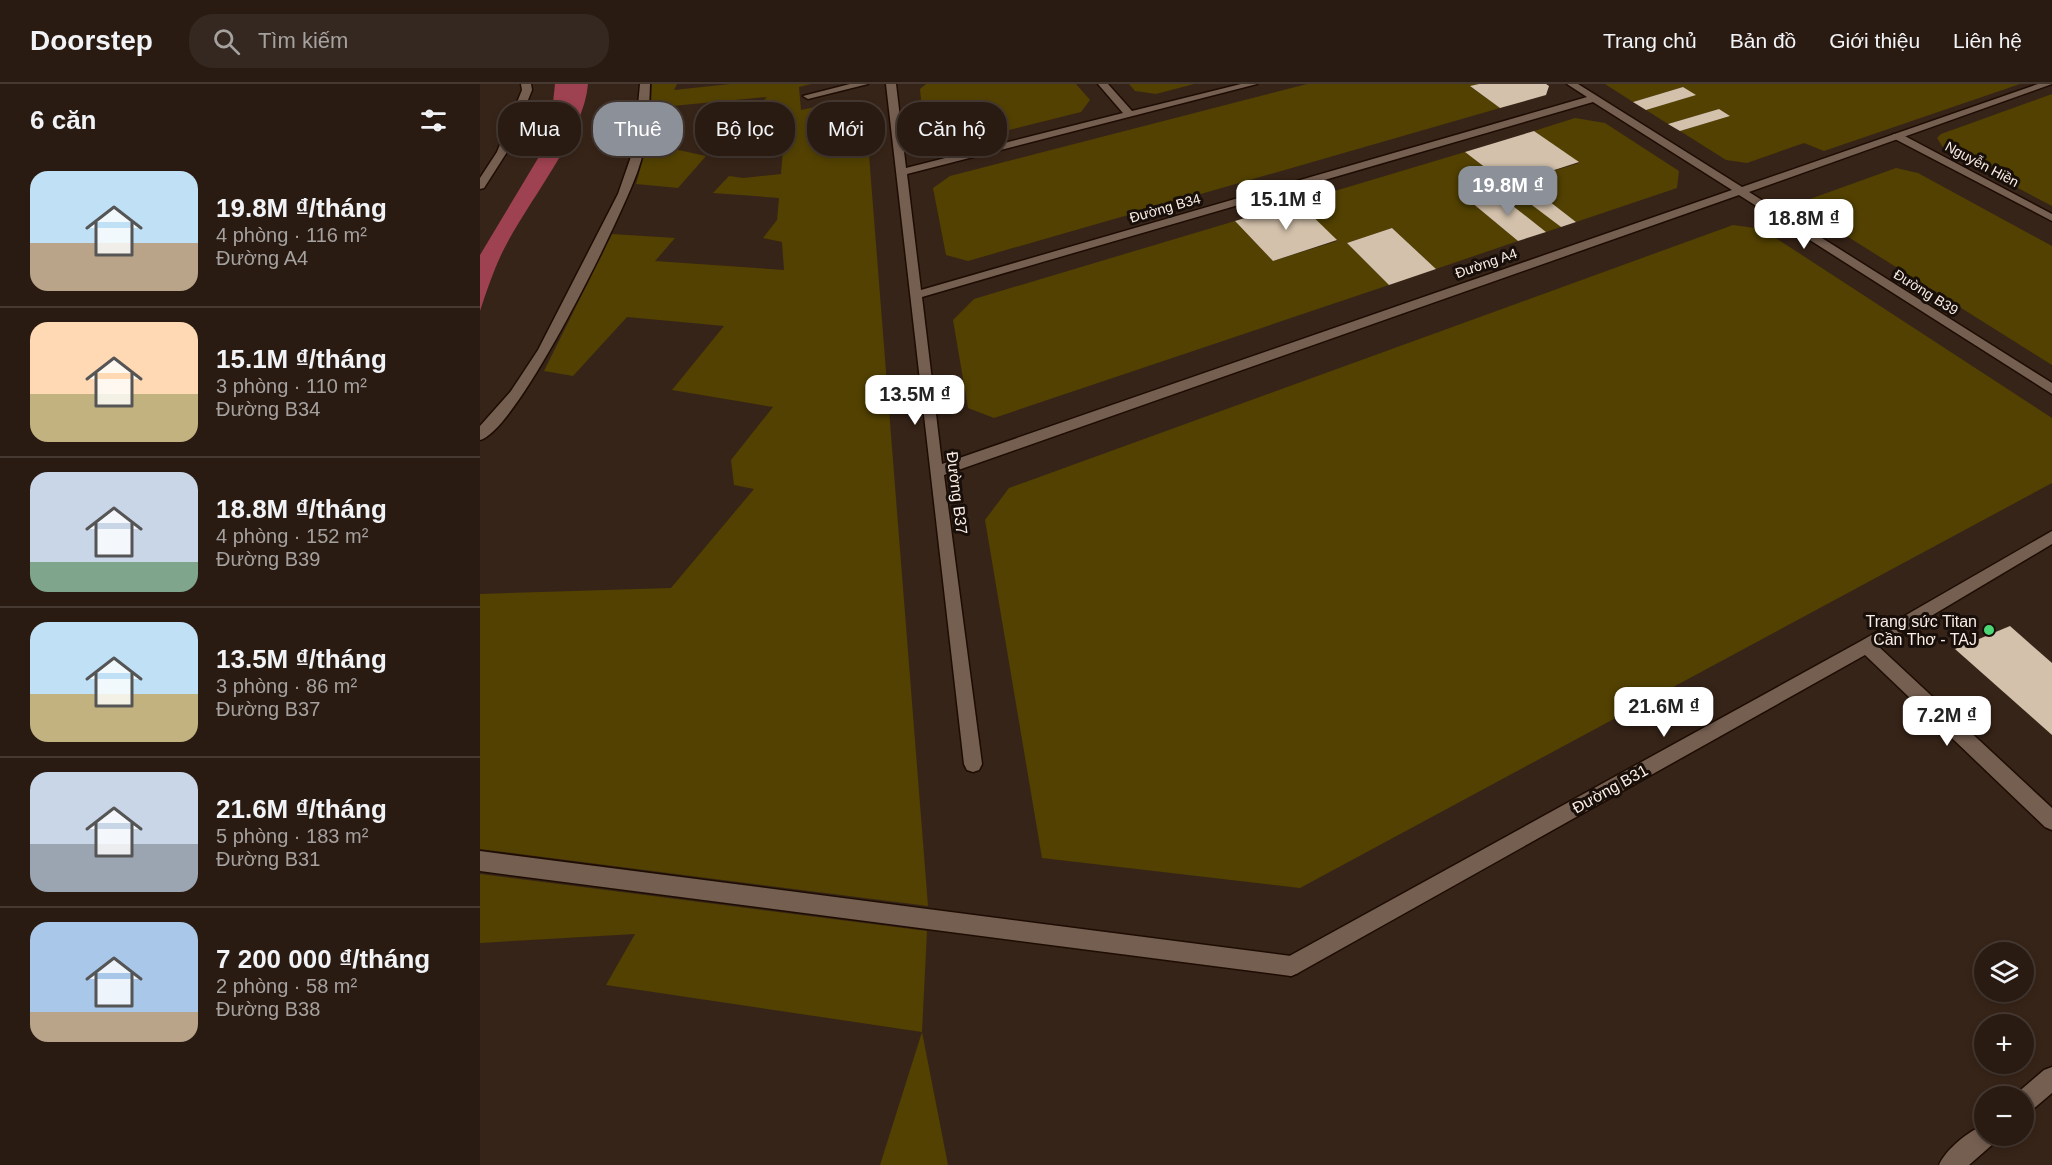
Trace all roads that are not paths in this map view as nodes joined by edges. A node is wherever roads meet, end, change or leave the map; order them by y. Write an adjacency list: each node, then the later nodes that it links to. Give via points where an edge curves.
1 (525, 84): 14 (street, via 527,90 502,152)
2 (645, 84): 19 (street, via 636,158 620,199 540,361 522,389)
3 (863, 84): 9 (street)
4 (891, 84): 13 (street, Đường B37)
5 (1103, 84): 11 (street)
6 (1252, 84): 11 (street)
7 (1572, 84): 10 (street, Đường B39)
8 (2047, 84): 12 (street, Đường A4)
9 (808, 96)
10 (1595, 98): 15 (street, Đường B39); 17 (street, Đường B34)
11 (1130, 115): 13 (street)
12 (1898, 136): 15 (street, Đường A4); 16 (street, Nguyễn Hiền)
13 (902, 172): 17 (street, Đường B37)
14 (480, 186)
15 (1739, 191): 18 (street, Đường B39); 20 (street, Đường A4)
16 (2052, 218)
17 (916, 295): 20 (street, Đường B37)
18 (2052, 389)
19 (480, 435)
20 (936, 472): 23 (street, Đường B37)
21 (2052, 537): 22 (street, Đường B31)
22 (1867, 646): 24 (street); 25 (street, Đường B31, via 1291,966)
23 (973, 764)
24 (2052, 821)
25 (480, 861)
26 (2052, 1078): 27 (street)
27 (2034, 1093)
28 (1974, 1145): 29 (street)
29 (1951, 1165)

